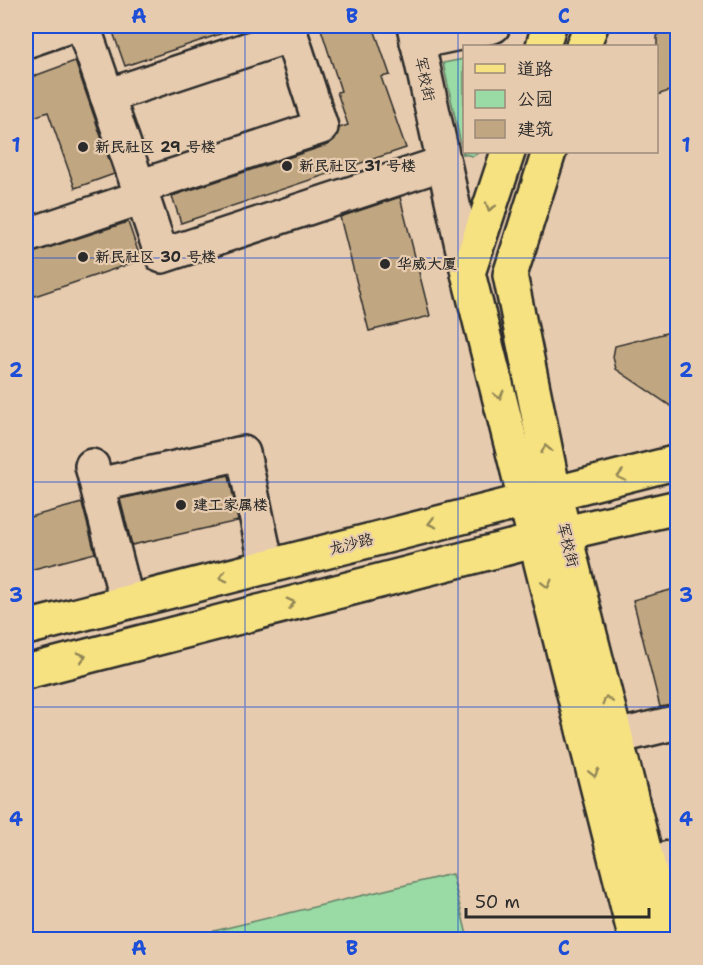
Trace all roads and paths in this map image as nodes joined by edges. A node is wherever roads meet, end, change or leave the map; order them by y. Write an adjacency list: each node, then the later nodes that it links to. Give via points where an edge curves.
1 (69, 26): 7 (street)
2 (84, 26): 10 (street)
3 (493, 26): 6 (street)
4 (549, 26): 8 (main road)
5 (591, 26): 9 (main road)
6 (415, 34): 13 (street, 军校街)
7 (26, 40)
8 (543, 45)
9 (583, 45)
10 (107, 96): 14 (street); 14 (street, via 291,35 321,127 139,187)
11 (508, 153): 16 (main road, one-way to 16)
12 (549, 153): 18 (main road, 军校街, one-way to 12, via 510,275)
13 (444, 163): 14 (street, via 162,256); 16 (street, 军校街)
14 (142, 197): 15 (street)
15 (26, 236)
16 (468, 273): 18 (main road, 军校街, one-way to 18)
17 (678, 462): 18 (main road, 龙沙路, one-way to 18)
18 (540, 495): 20 (main road, 军校街); 21 (main road, 龙沙路, one-way to 21)
19 (678, 507): 20 (main road)
20 (551, 537): 24 (main road, one-way to 20); 26 (main road, 军校街, one-way to 20); 28 (main road, 军校街, one-way to 28)
21 (267, 566): 22 (main road, 龙沙路, one-way to 22); 22 (street, via 243,453 102,474)
22 (127, 602): 23 (main road, 龙沙路)
23 (26, 628)
24 (26, 672)
25 (678, 722): 26 (street)
26 (616, 737): 27 (main road, 军校街)
27 (663, 860): 29 (main road, 军校街)
28 (636, 939)
29 (668, 939)

